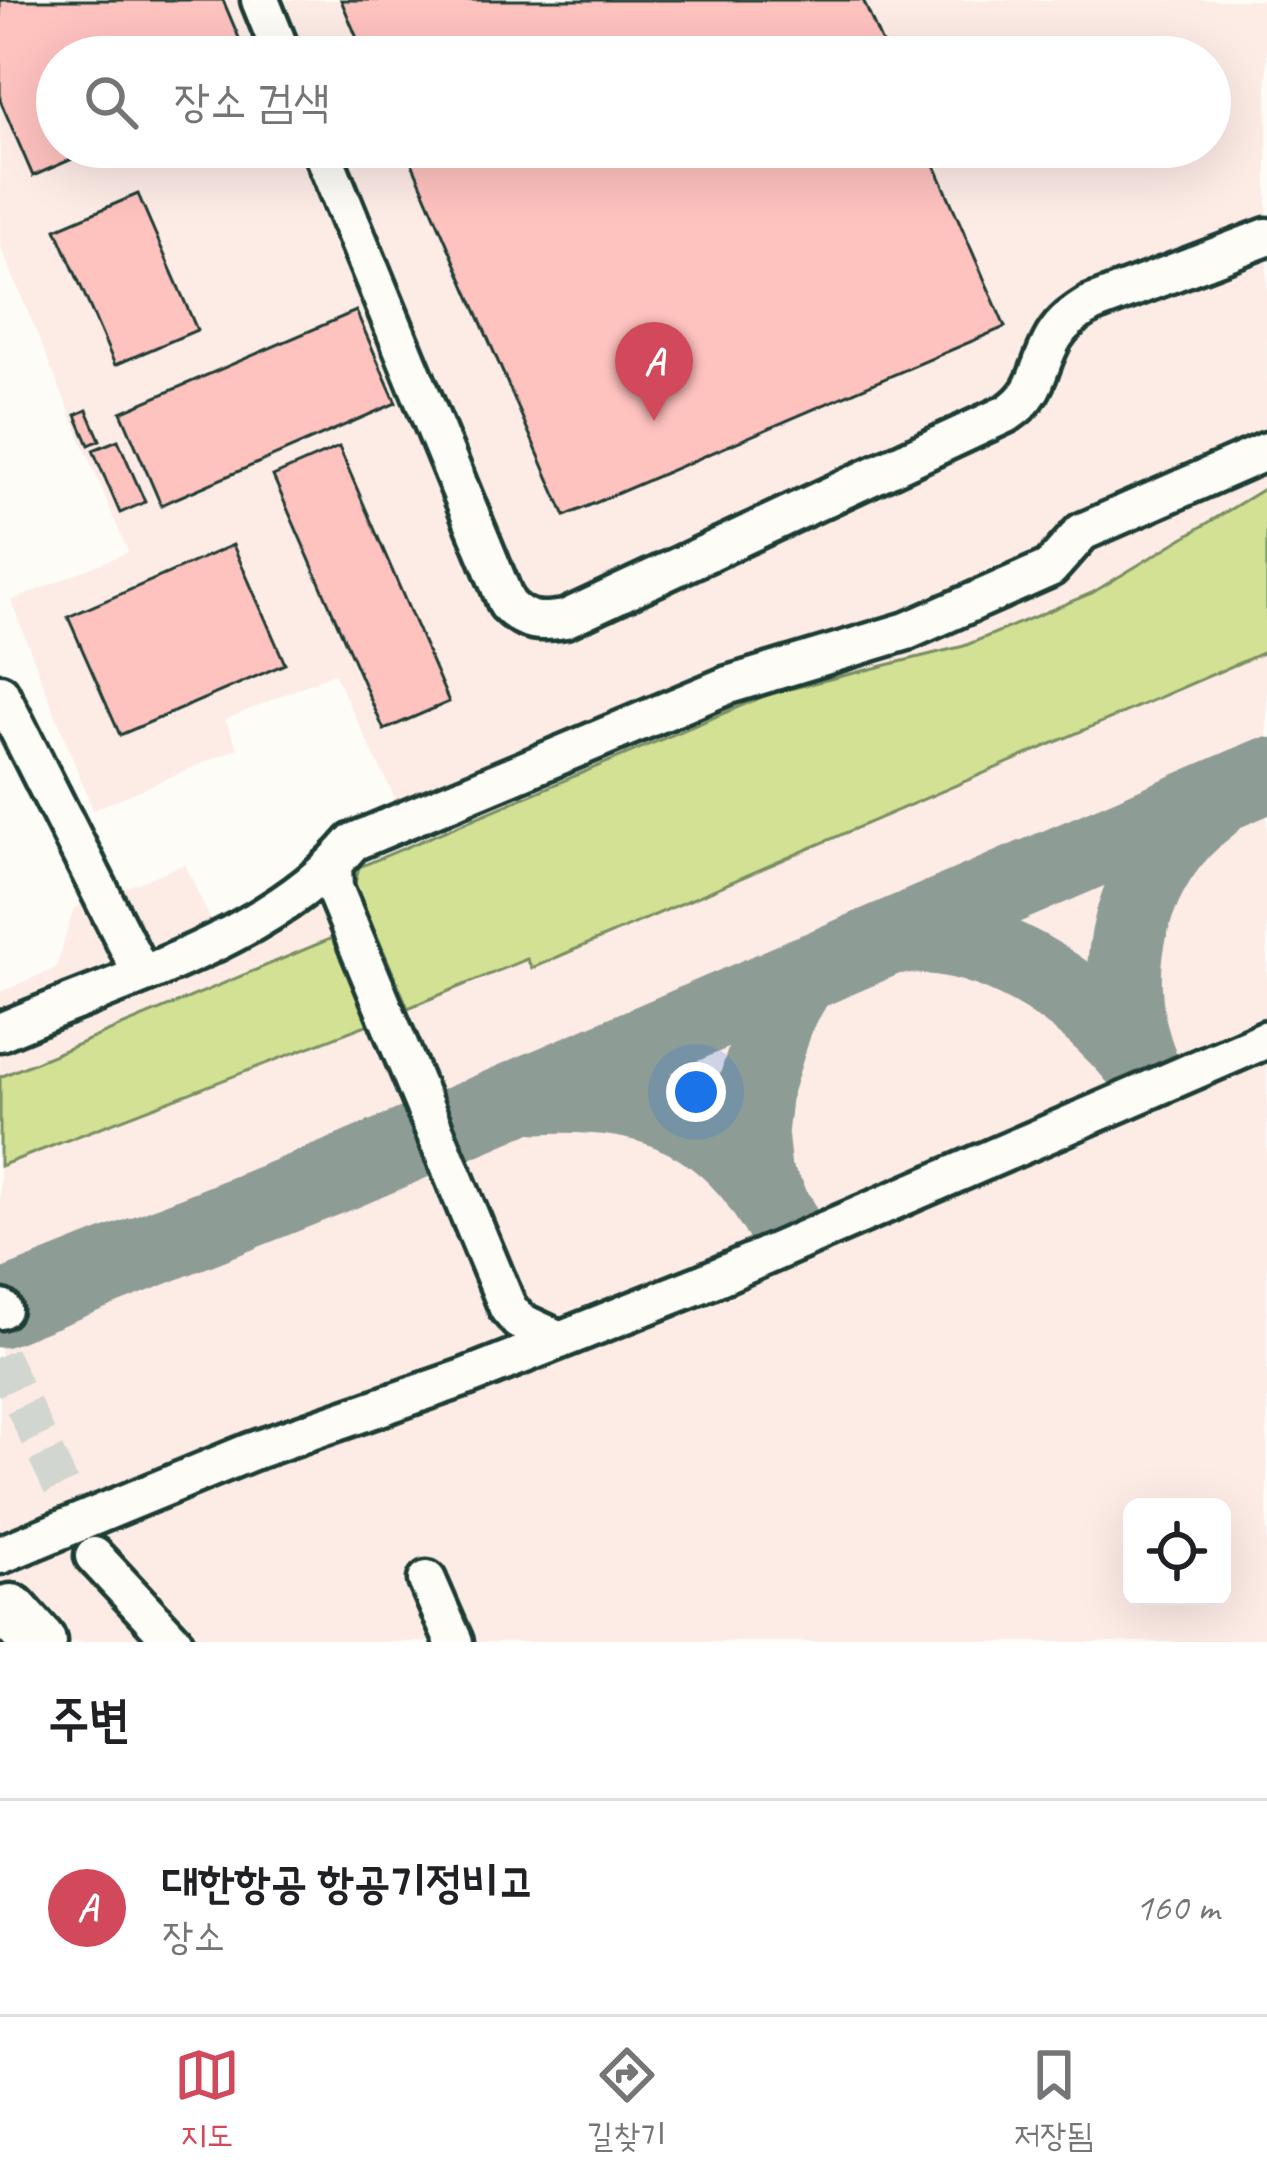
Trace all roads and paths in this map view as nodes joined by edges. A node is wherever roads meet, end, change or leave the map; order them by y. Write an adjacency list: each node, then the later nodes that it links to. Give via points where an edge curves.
1 (260, 0): 2 (lane)
2 (275, 36)
3 (329, 168): 4 (lane, via 507,604 520,618 543,623 565,620 1008,413 1025,402 1070,317)
4 (1267, 238)
5 (1267, 452): 7 (lane, via 1082,532 1050,568 907,631 706,694 353,842)
6 (0, 693): 8 (lane)
7 (333, 866): 8 (lane, via 259,920); 11 (lane, via 334,888)
8 (141, 973): 9 (lane)
9 (0, 1031)
10 (1267, 1039): 12 (lane)
11 (508, 1308): 12 (lane); 13 (lane, via 496,1354)
12 (560, 1340): 13 (lane)
13 (466, 1377): 14 (lane, via 250,1452)
14 (0, 1555)
15 (94, 1556): 17 (lane)
16 (427, 1580): 18 (lane)
17 (174, 1642)
18 (454, 1642)

